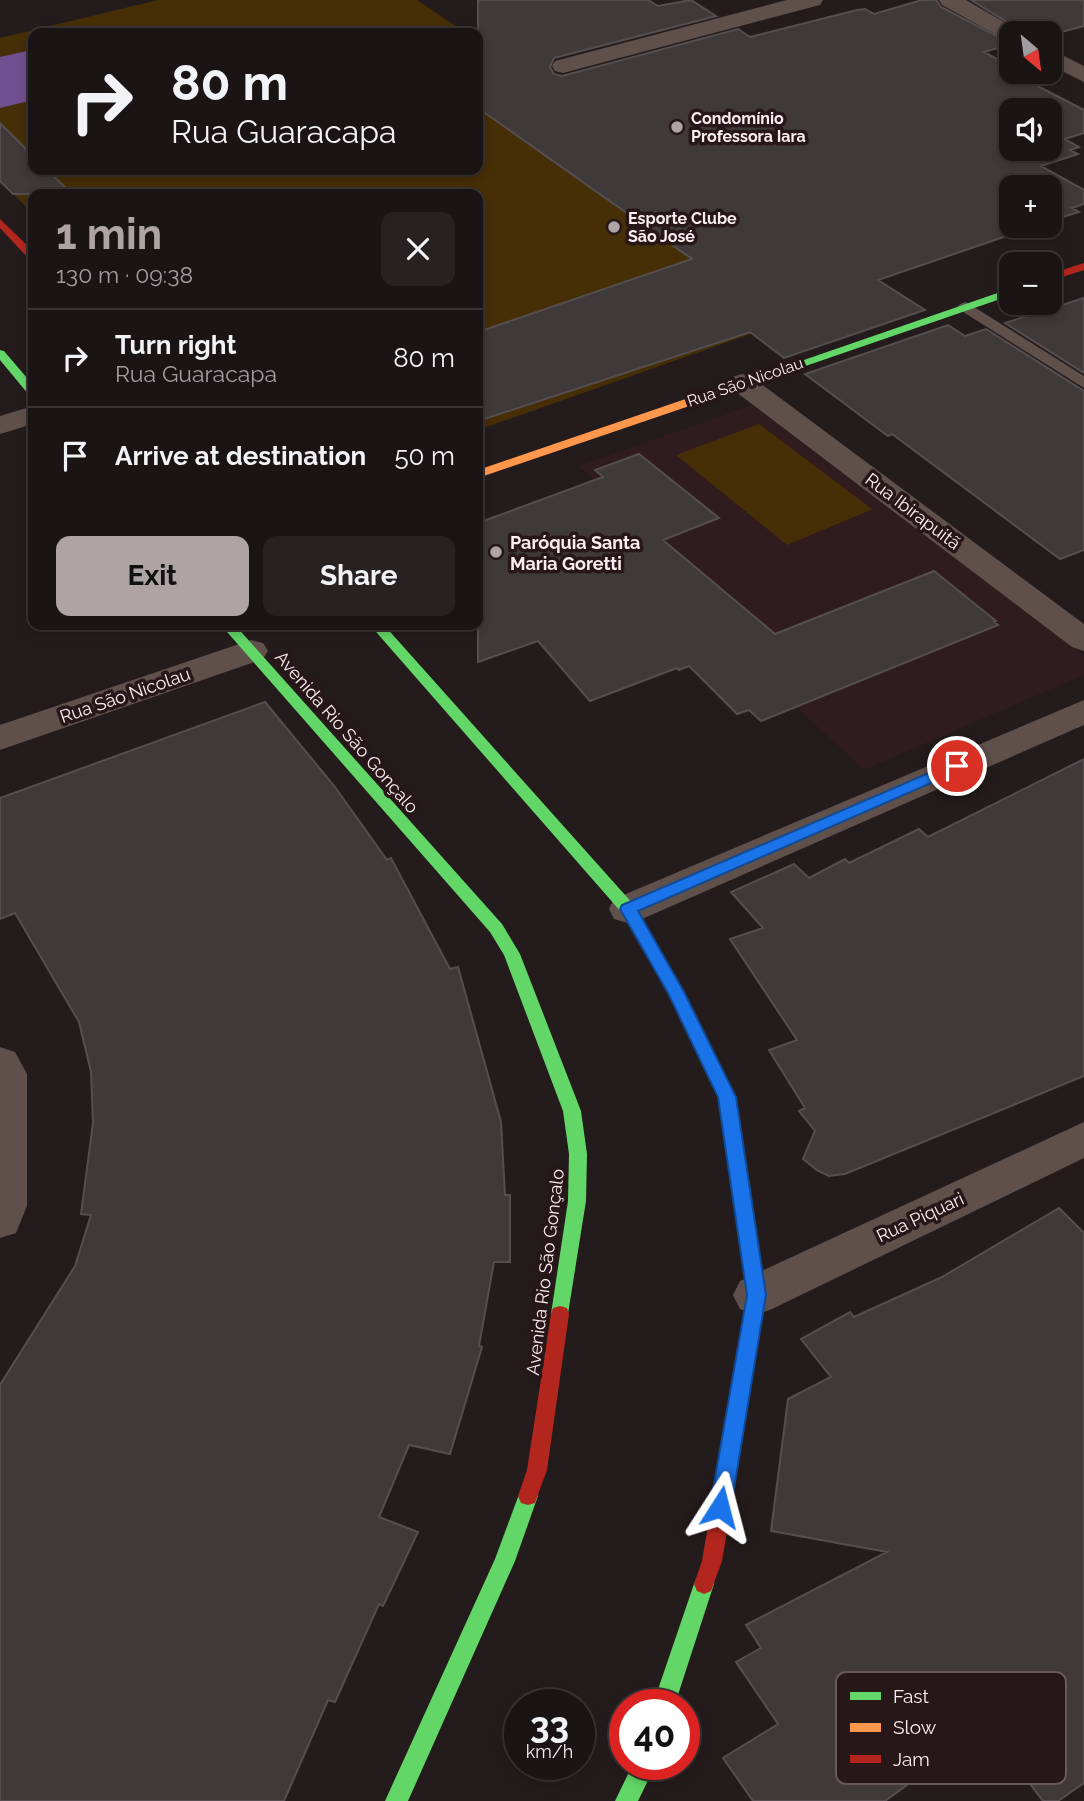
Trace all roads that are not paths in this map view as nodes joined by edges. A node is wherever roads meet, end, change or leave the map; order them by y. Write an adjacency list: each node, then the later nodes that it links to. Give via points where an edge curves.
1 (812, 0): 5 (street)
2 (950, 0): 3 (street)
3 (999, 27)
4 (1062, 63): 6 (street)
5 (563, 66)
6 (1084, 75)
7 (0, 222): 8 (street)
8 (28, 252)
9 (1084, 266): 10 (street)
10 (1062, 274)
11 (999, 295): 12 (street, Rua São Nicolau)
12 (965, 307): 14 (street, Rua São Nicolau); 15 (lane)
13 (0, 354): 16 (street)
14 (742, 383): 19 (street, Rua São Nicolau); 22 (street, Rua Ibirapuitã)
15 (1084, 383)
16 (28, 386)
17 (28, 417): 18 (street)
18 (0, 425)
19 (483, 472)
20 (232, 630): 23 (street, Avenida Rio São Gonçalo)
21 (381, 630): 26 (street)
22 (1084, 640)
23 (251, 652): 25 (street, Rua São Nicolau); 33 (street, Avenida Rio São Gonçalo, via 496,928 512,954 572,1111 578,1154 577,1201 537,1470 505,1561)
24 (1084, 711): 26 (street)
25 (0, 738)
26 (628, 909): 30 (street, via 676,992 727,1097)
27 (0, 1063): 29 (street, via 6,1074 5,1206)
28 (1084, 1139): 30 (street, Rua Piquari)
29 (0, 1220)
30 (756, 1295): 31 (street, via 712,1561)
31 (669, 1689)
32 (637, 1780): 34 (street)
33 (396, 1801)
34 (626, 1801)

